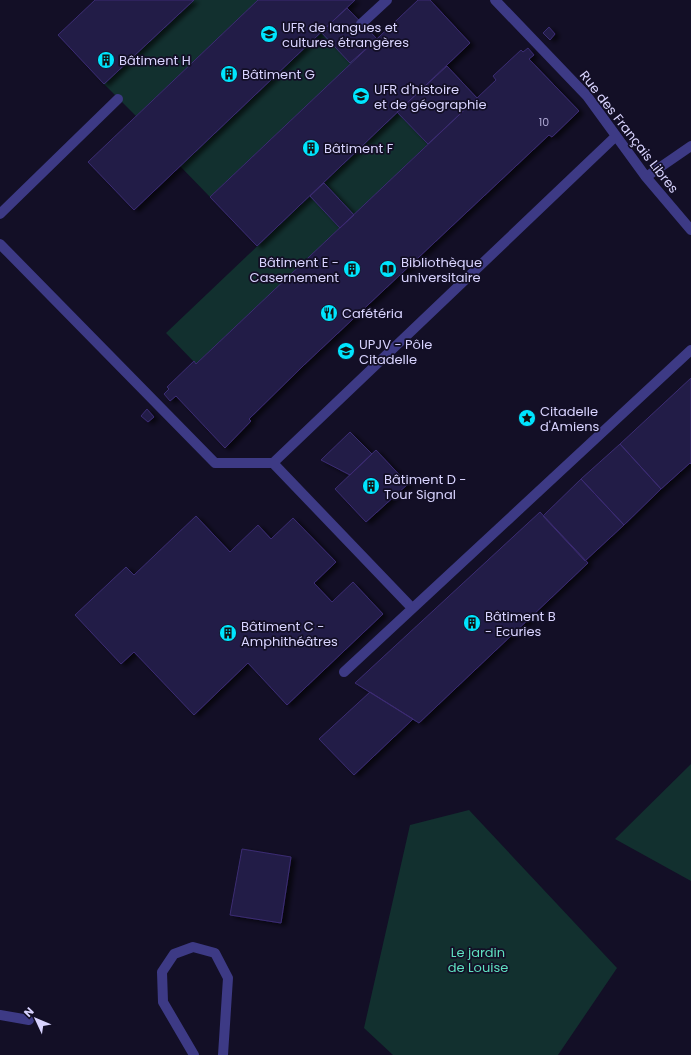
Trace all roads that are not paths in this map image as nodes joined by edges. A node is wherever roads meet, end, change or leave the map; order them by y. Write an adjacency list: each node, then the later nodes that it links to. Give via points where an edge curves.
1 (387, 0): 3 (street)
2 (496, 0): 5 (street, Rue des Français Libres, via 587,96)
3 (361, 24)
4 (118, 98): 8 (street)
5 (616, 136): 7 (street, Rue des Français Libres); 12 (street)
6 (691, 146): 7 (street)
7 (646, 177): 9 (street, Rue des Français Libres)
8 (0, 214)
9 (691, 230)
10 (0, 244): 12 (street, via 215,463)
11 (691, 350): 13 (street)
12 (273, 463): 13 (street)
13 (412, 608): 14 (street)
14 (344, 672)
15 (0, 1015): 16 (street)
16 (29, 1020)
17 (194, 1055): 18 (street, via 162,1002 162,972 174,954 193,947 215,952 228,978)
18 (223, 1055)

